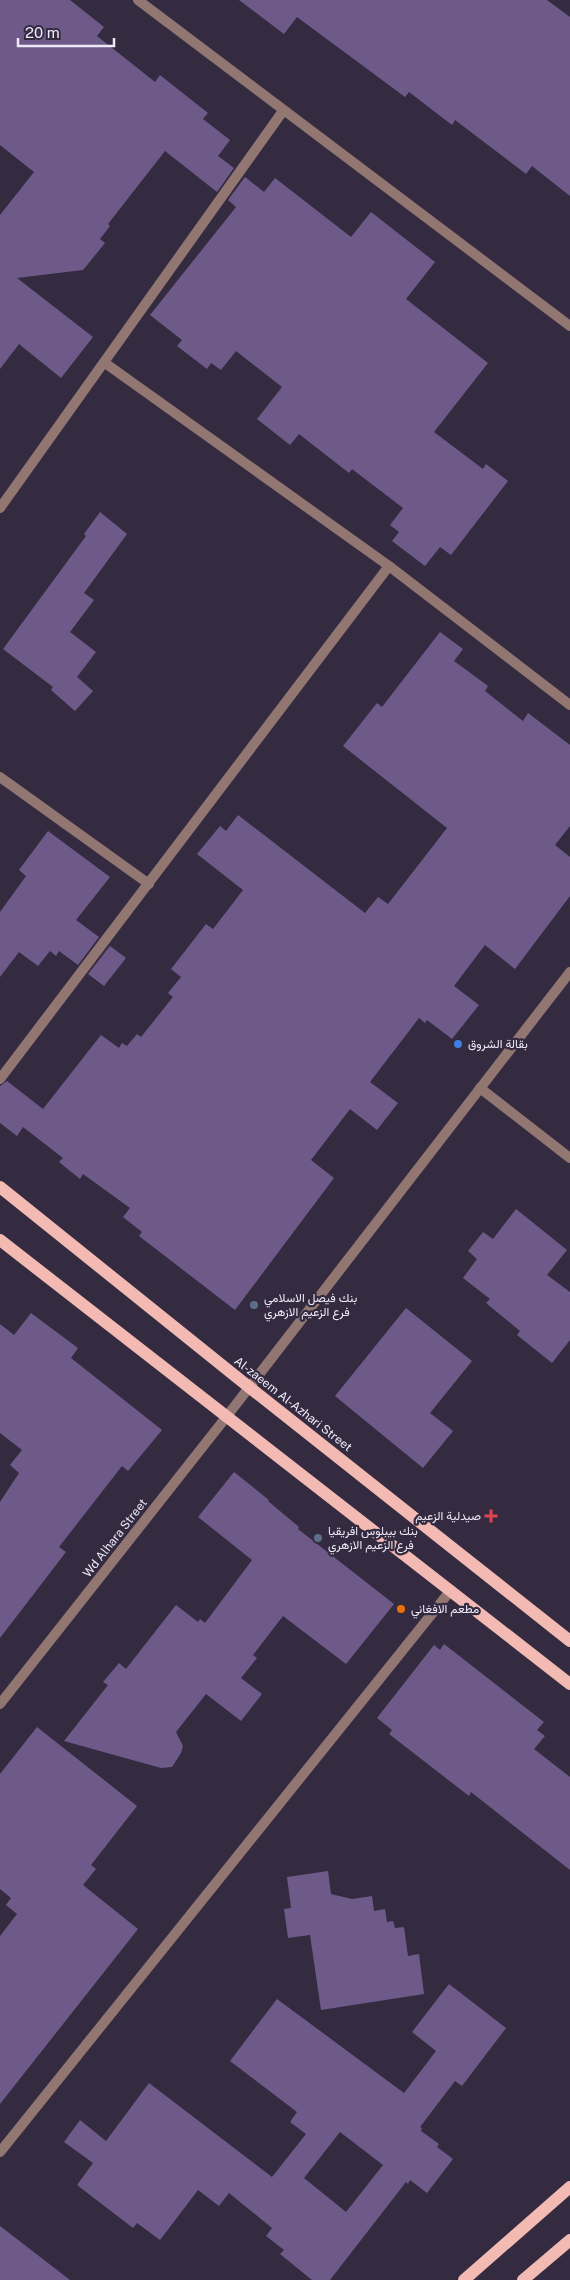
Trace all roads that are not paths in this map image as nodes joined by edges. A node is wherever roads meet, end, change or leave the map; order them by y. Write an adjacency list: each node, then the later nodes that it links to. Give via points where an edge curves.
1 (138, 0): 2 (street)
2 (282, 110): 3 (street); 4 (street)
3 (570, 326)
4 (105, 363): 5 (street); 6 (street)
5 (0, 508)
6 (389, 566): 7 (street); 9 (street)
7 (570, 705)
8 (0, 777): 9 (street)
9 (149, 884): 11 (street)
10 (570, 972): 12 (street, Wd Alhara Street)
11 (0, 1079)
12 (480, 1088): 13 (street); 16 (street, Wd Alhara Street)
13 (570, 1158)
14 (0, 1187): 16 (main road, Al-zaeem Al-Azhari Street)
15 (0, 1240): 17 (main road)
16 (249, 1387): 17 (street, Wd Alhara Street); 19 (main road, Al-zaeem Al-Azhari Street)
17 (227, 1416): 18 (main road); 21 (street, Wd Alhara Street)
18 (451, 1590): 20 (main road); 22 (street)
19 (570, 1641)
20 (570, 1684)
21 (2, 1697)
22 (0, 2152)
23 (570, 2187): 25 (main road)
24 (570, 2240): 26 (main road)
25 (464, 2280)
26 (522, 2280)

